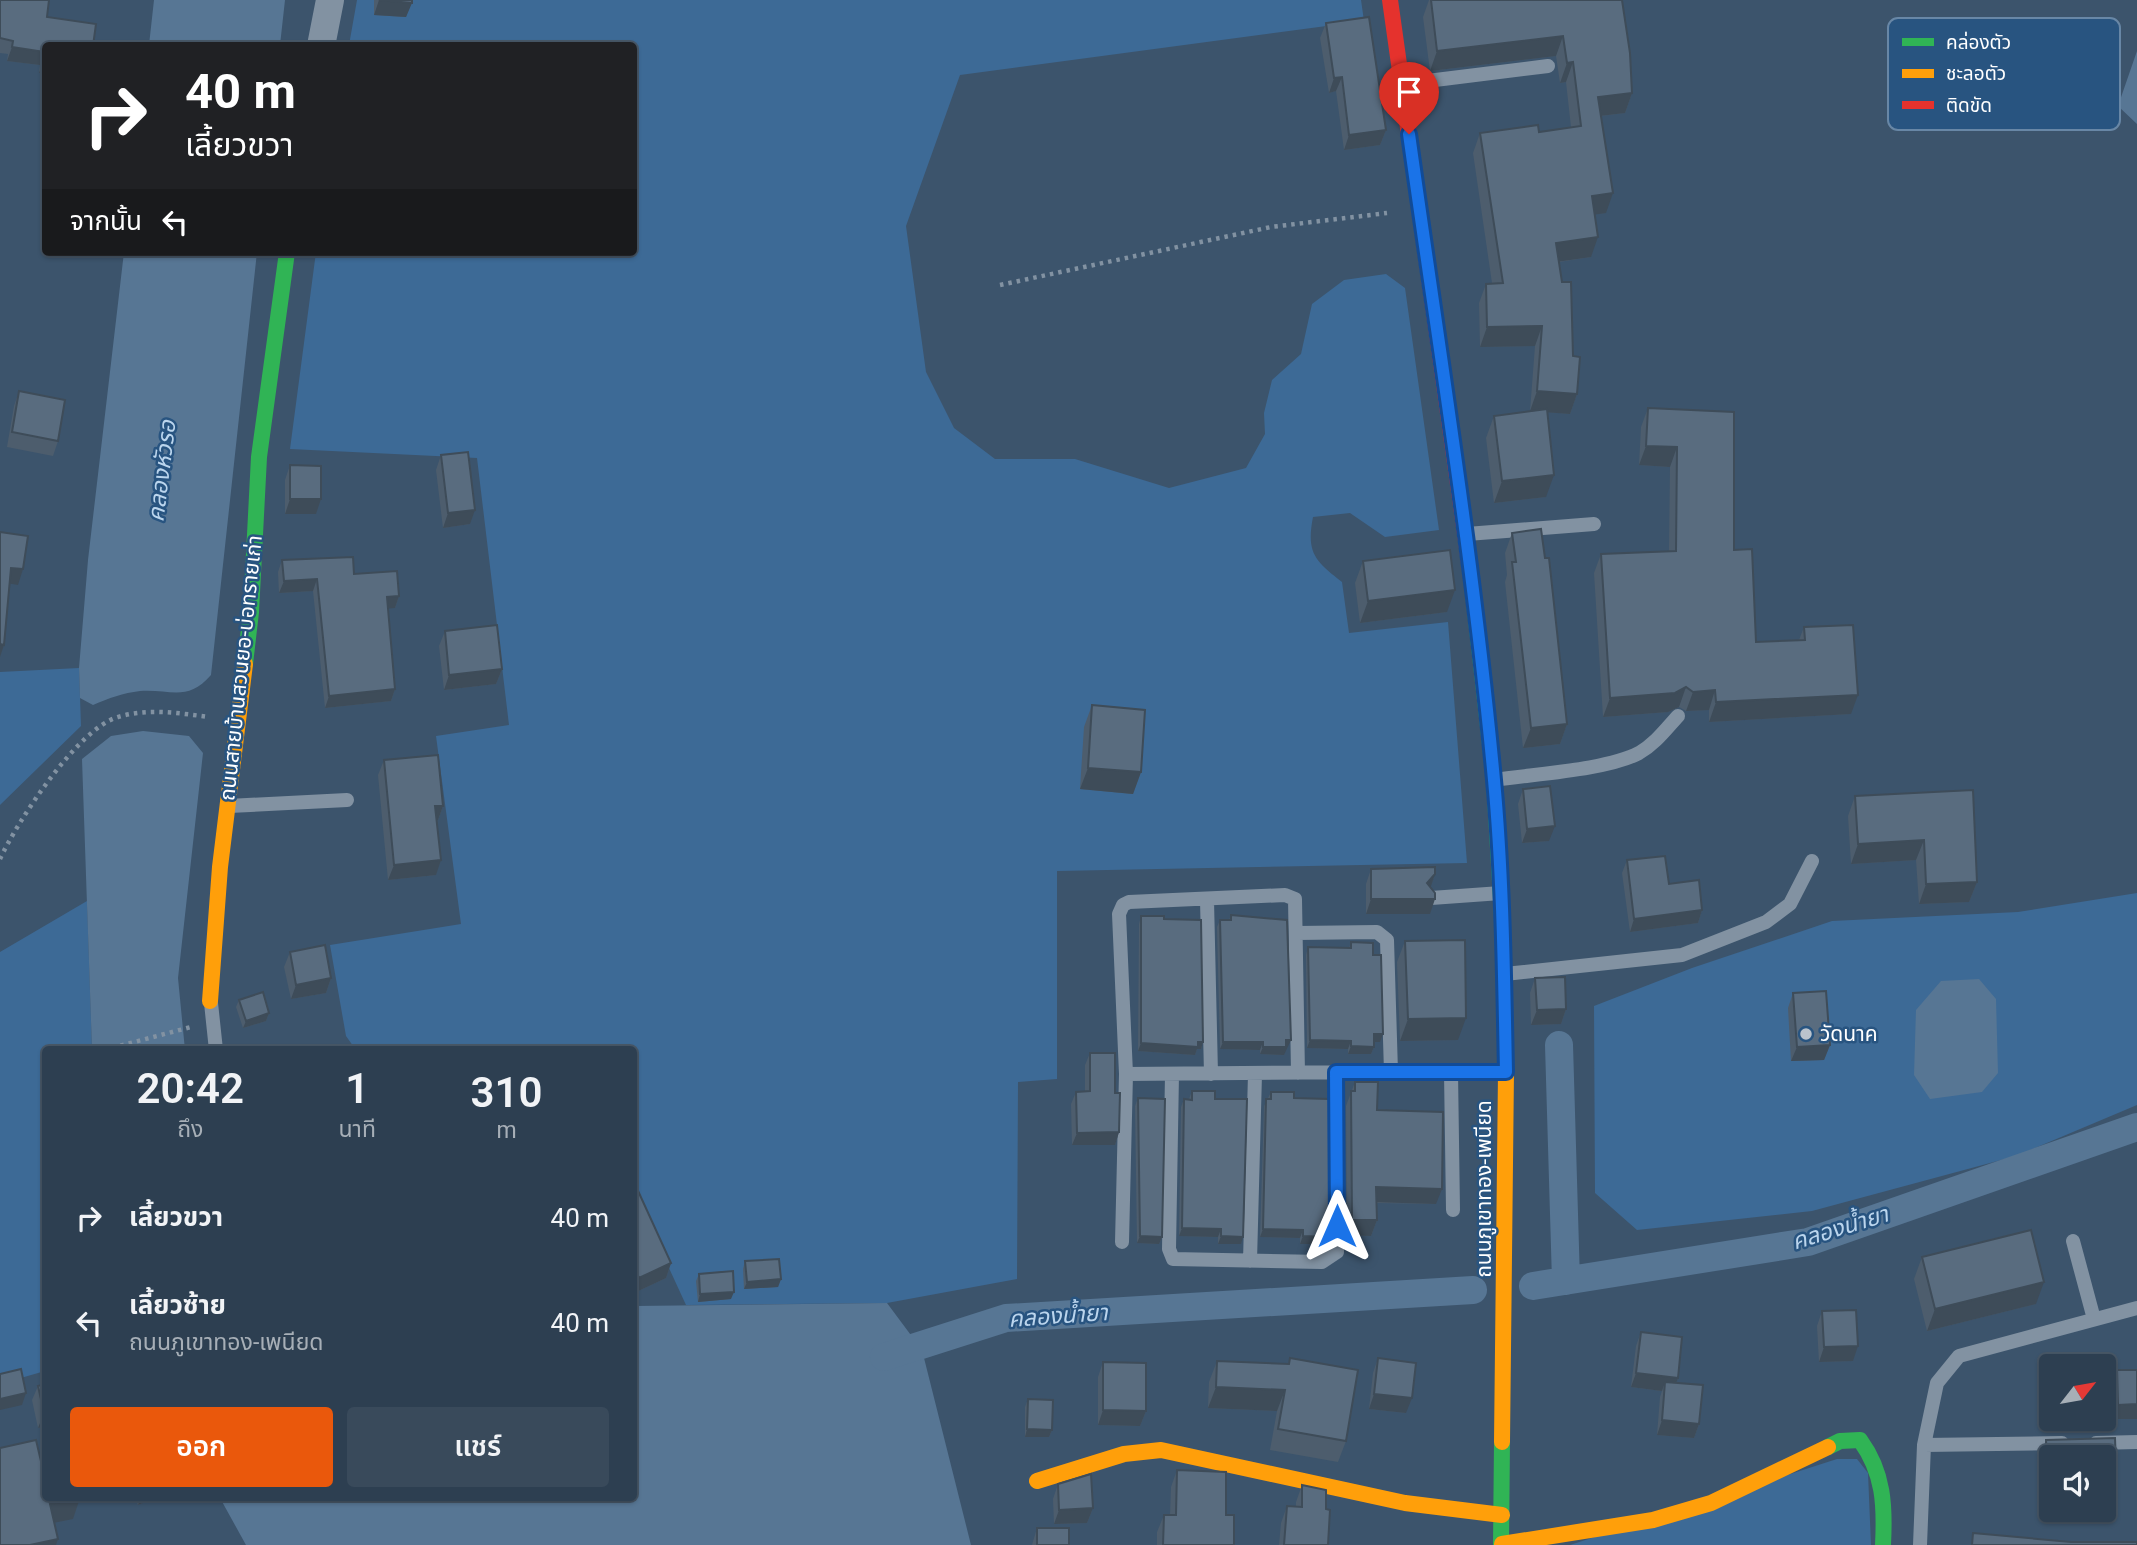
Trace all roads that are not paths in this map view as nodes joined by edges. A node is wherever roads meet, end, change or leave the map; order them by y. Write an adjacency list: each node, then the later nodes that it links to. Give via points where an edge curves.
1 (330, 0): 3 (street)
2 (1390, 0): 5 (street, ถนนภูเขาทอง-เพนียด)
3 (322, 42)
4 (1548, 66): 5 (lane)
5 (1402, 84): 8 (street, ถนนภูเขาทอง-เพนียด)
6 (286, 256): 12 (street, ถนนสายบ้านสวนยอ-บ่อทรายเก่า, via 260,457 251,611)
7 (1594, 524): 8 (lane)
8 (1465, 534): 10 (street, ถนนภูเขาทอง-เพนียด)
9 (1678, 716): 10 (lane, via 1638,753 1616,761)
10 (1494, 780): 14 (street, ถนนภูเขาทอง-เพนียด)
11 (347, 800): 12 (lane)
12 (227, 806): 19 (street, ถนนสายบ้านสวนยอ-บ่อทรายเก่า)
13 (1812, 861): 18 (lane, via 1790,904 1766,922 1682,955)
14 (1502, 892): 15 (lane); 18 (street, ถนนภูเขาทอง-เพนียด)
15 (1431, 898)
16 (1207, 900): 17 (lane, via 1286,895 1295,900); 27 (lane, via 1123,905 1119,914); 29 (lane)
17 (1297, 933): 22 (lane, via 1377,932 1387,940); 26 (lane)
18 (1504, 974): 24 (street, ถนนภูเขาทอง-เพนียด)
19 (210, 1001): 20 (lane)
20 (216, 1046)
21 (1336, 1072): 22 (lane); 26 (lane); 33 (lane, via 1337,1252 1322,1262)
22 (1391, 1072): 23 (lane)
23 (1451, 1072): 24 (lane); 30 (lane)
24 (1506, 1072): 39 (street, ถนนภูเขาทอง-เพนียด)
25 (1255, 1073): 26 (lane); 29 (lane); 33 (lane)
26 (1298, 1073)
27 (1126, 1074): 28 (lane); 32 (lane)
28 (1172, 1074): 29 (lane); 33 (lane, via 1169,1249 1173,1259)
29 (1211, 1074)
30 (1453, 1210)
31 (2073, 1241): 35 (lane)
32 (1122, 1242)
33 (1250, 1261)
34 (2137, 1308): 35 (lane)
35 (2094, 1319): 37 (lane, via 1959,1356 1937,1383)
36 (2137, 1442): 37 (lane)
37 (1924, 1445): 42 (lane)
38 (1037, 1481): 39 (street, via 1124,1454 1161,1450 1405,1503)
39 (1502, 1515): 40 (street, ถนนภูเขาทอง-เพนียด)
40 (1502, 1544): 41 (street, via 1653,1520 1711,1503 1840,1441 1860,1440 1875,1458 1885,1501)
41 (1883, 1545)
42 (1920, 1545)

